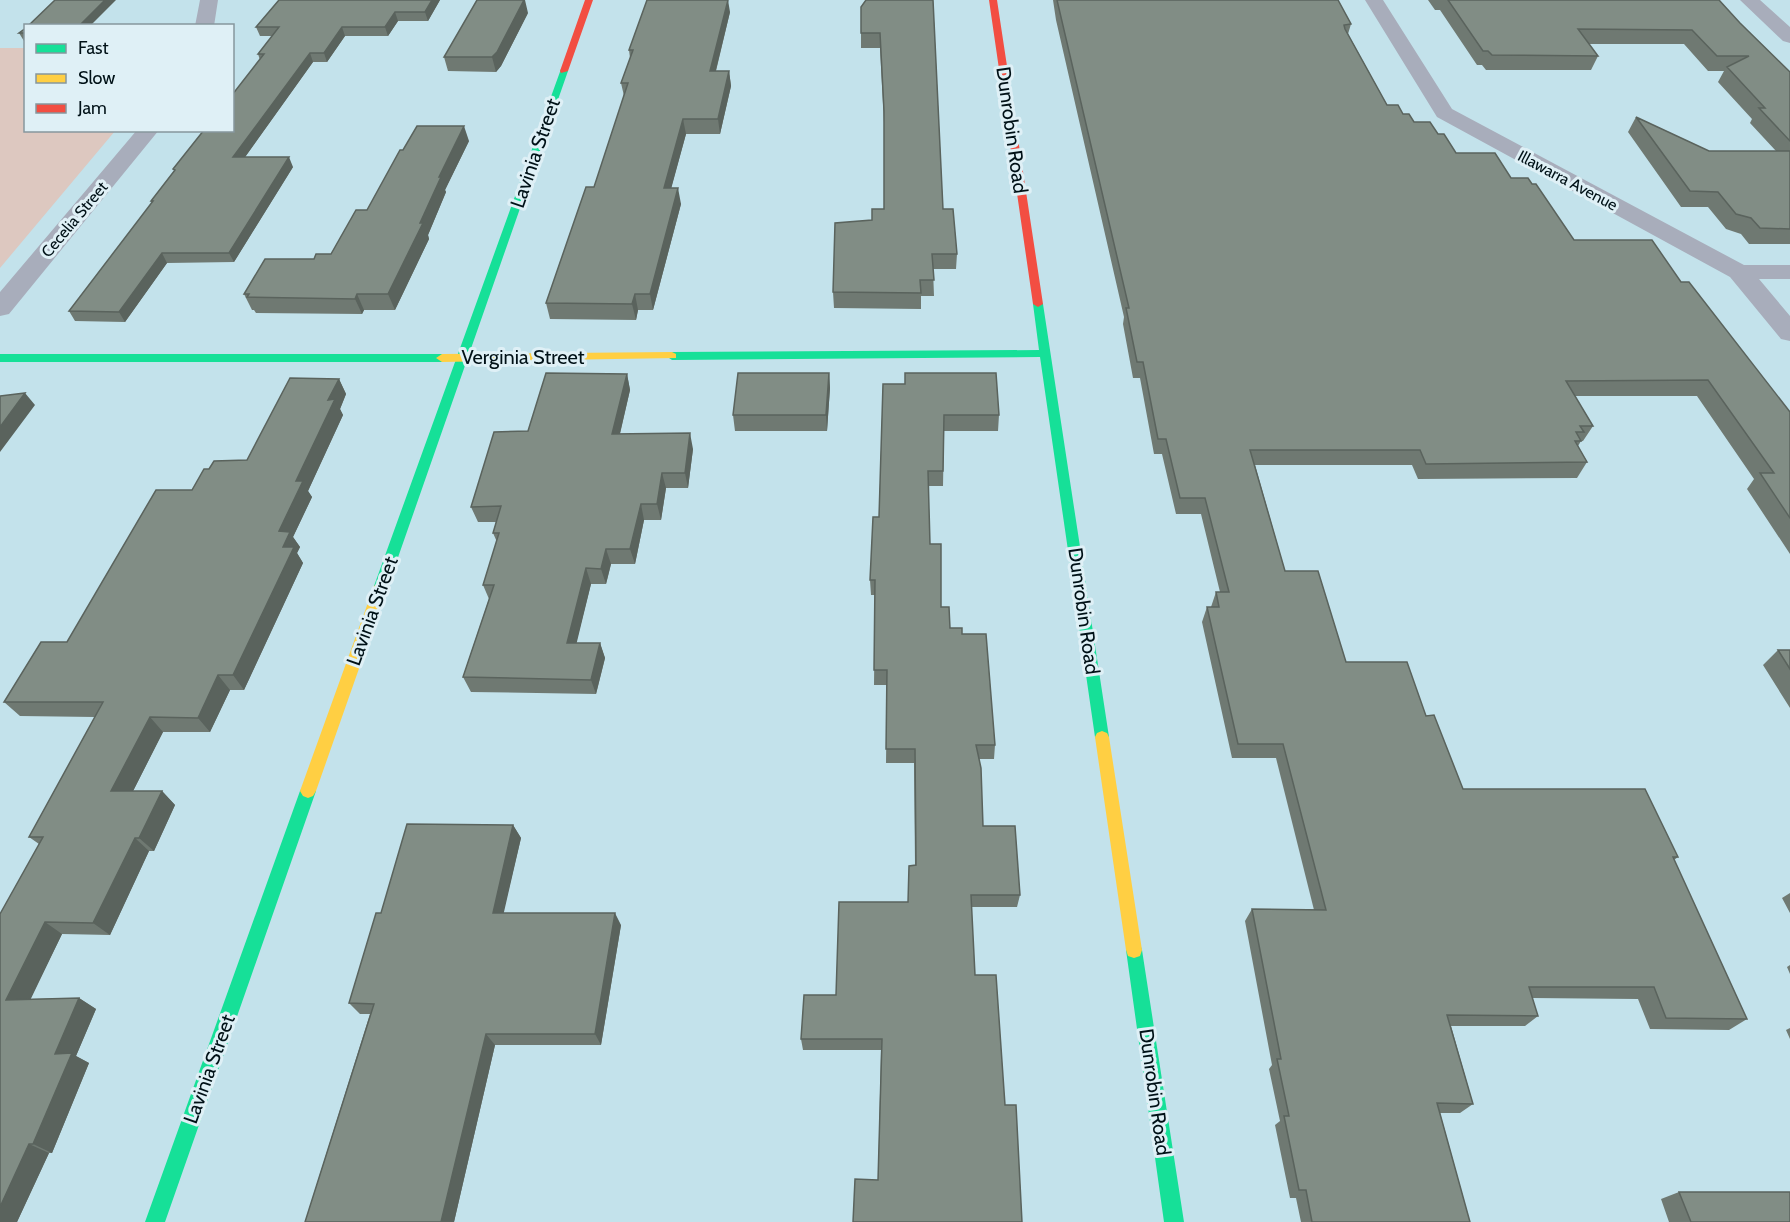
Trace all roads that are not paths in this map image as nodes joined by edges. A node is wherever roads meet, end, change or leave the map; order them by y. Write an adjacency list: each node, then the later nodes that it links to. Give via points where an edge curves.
1 (209, 0): 6 (street)
2 (589, 0): 15 (street, Lavinia Street)
3 (993, 0): 13 (street, Dunrobin Road)
4 (1374, 0): 9 (street, Illawarra Avenue, via 1444,113)
5 (1749, 0): 7 (street)
6 (204, 24)
7 (1790, 37)
8 (146, 132): 11 (street, Cecelia Street)
9 (1739, 272): 10 (street); 12 (street, Illawarra Avenue)
10 (1790, 272)
11 (0, 308)
12 (1790, 333)
13 (1045, 353): 15 (street, Verginia Street); 17 (street, Dunrobin Road)
14 (0, 358): 15 (street, Verginia Street)
15 (462, 358): 16 (street, Lavinia Street)
16 (155, 1222)
17 (1174, 1222)

